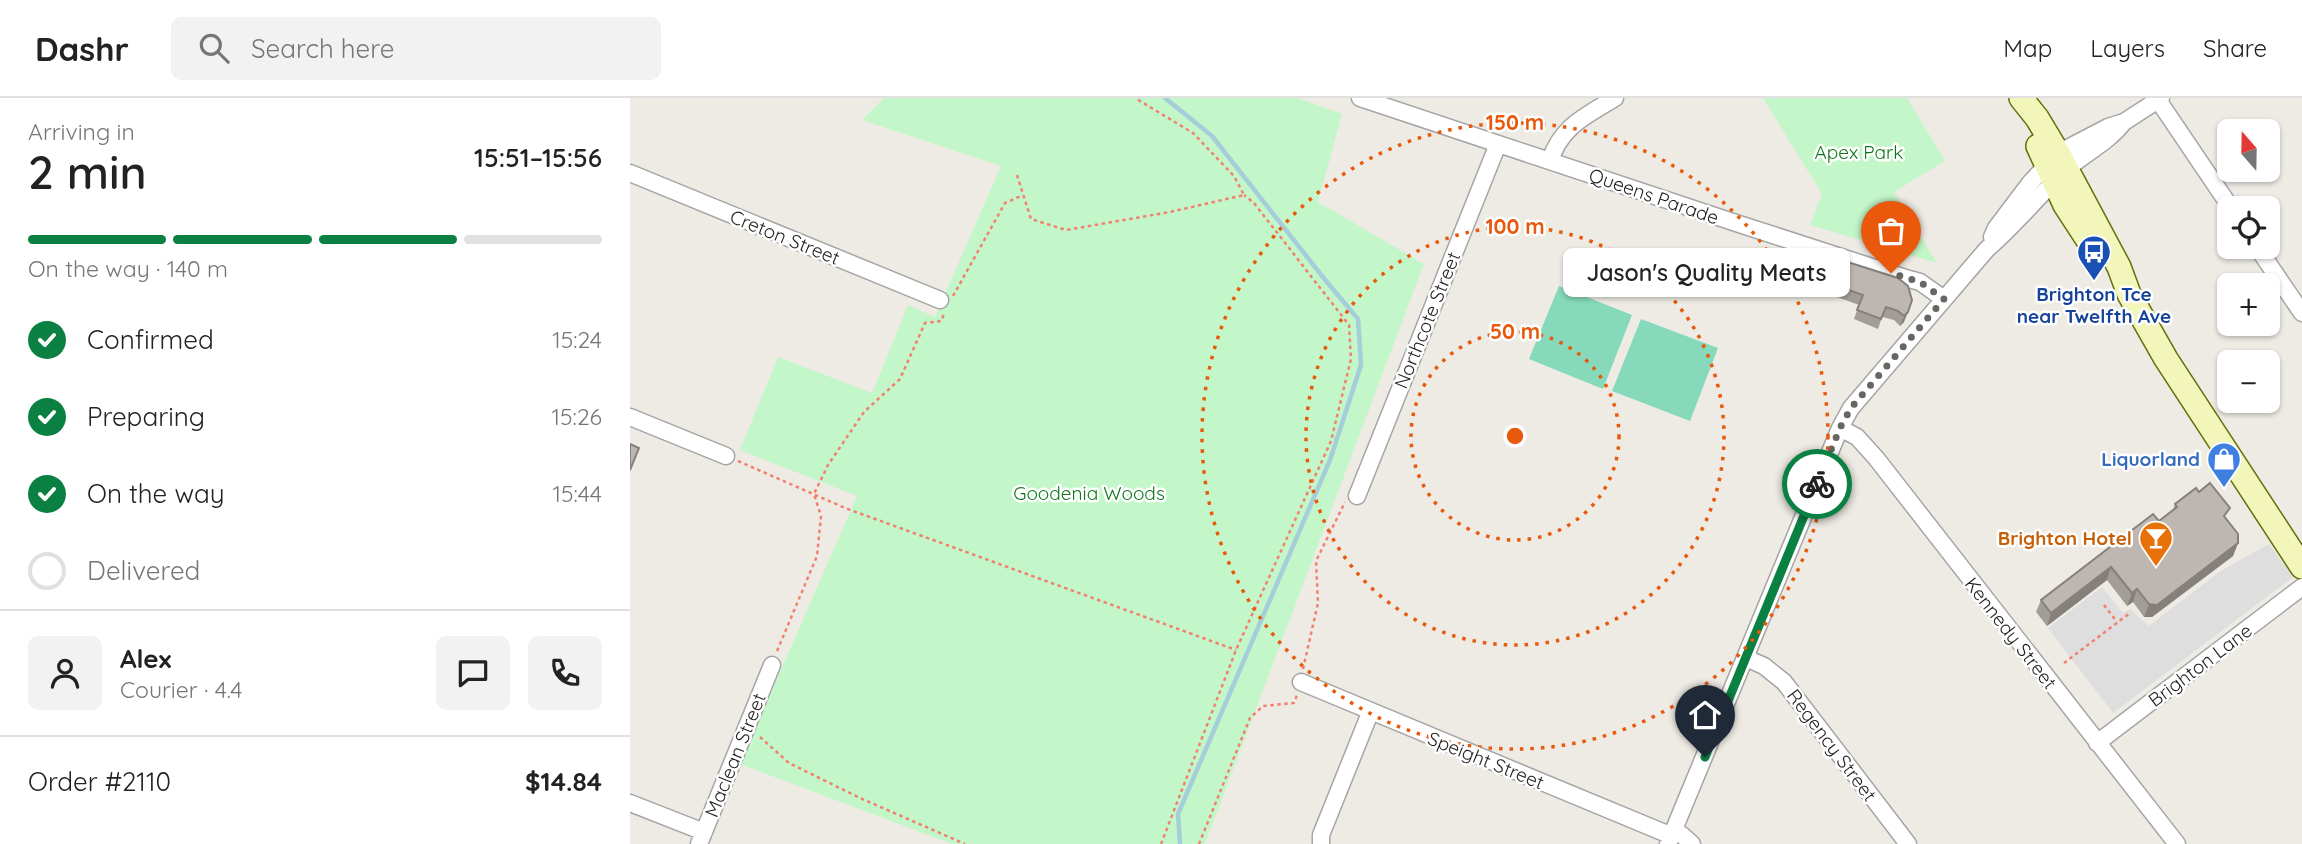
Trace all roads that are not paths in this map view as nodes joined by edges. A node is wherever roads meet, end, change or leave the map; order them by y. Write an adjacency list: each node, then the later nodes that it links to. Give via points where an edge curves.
1 (1360, 98): 5 (street, Queens Parade)
2 (1615, 98): 6 (street, via 1561,136)
3 (2160, 99): 7 (street, via 2108,127); 9 (street)
4 (2022, 102): 7 (main road, via 2037,118)
5 (1497, 144): 6 (street, Queens Parade); 17 (street, Northcote Street)
6 (1550, 161): 11 (street, Queens Parade, via 1920,282)
7 (2056, 167): 11 (street, via 2005,234); 18 (main road, via 2119,267 2166,359)
8 (630, 173): 12 (street, Creton Street)
9 (2223, 196)
10 (2265, 259): 13 (street)
11 (1944, 299): 15 (street, via 1861,394)
12 (945, 306)
13 (2302, 313)
14 (630, 416): 16 (street)
15 (1840, 428): 20 (street); 24 (street, Kennedy Street, via 1857,437 1876,458)
16 (726, 456)
17 (1357, 496)
18 (2302, 567)
19 (2302, 587): 24 (street, Brighton Lane)
20 (1746, 658): 26 (street); 30 (street, Regency Street, via 1784,682)
21 (772, 665): 27 (street, Maclean Street)
22 (1301, 682): 23 (street, Speight Street)
23 (1370, 713): 26 (street, Speight Street); 28 (street)
24 (2097, 743): 31 (street, Kennedy Street)
25 (630, 803): 27 (street)
26 (1671, 837): 29 (street, Speight Street, via 1682,835)
27 (702, 838)
28 (1321, 844)
29 (1692, 844)
30 (1908, 844)
31 (2177, 844)

